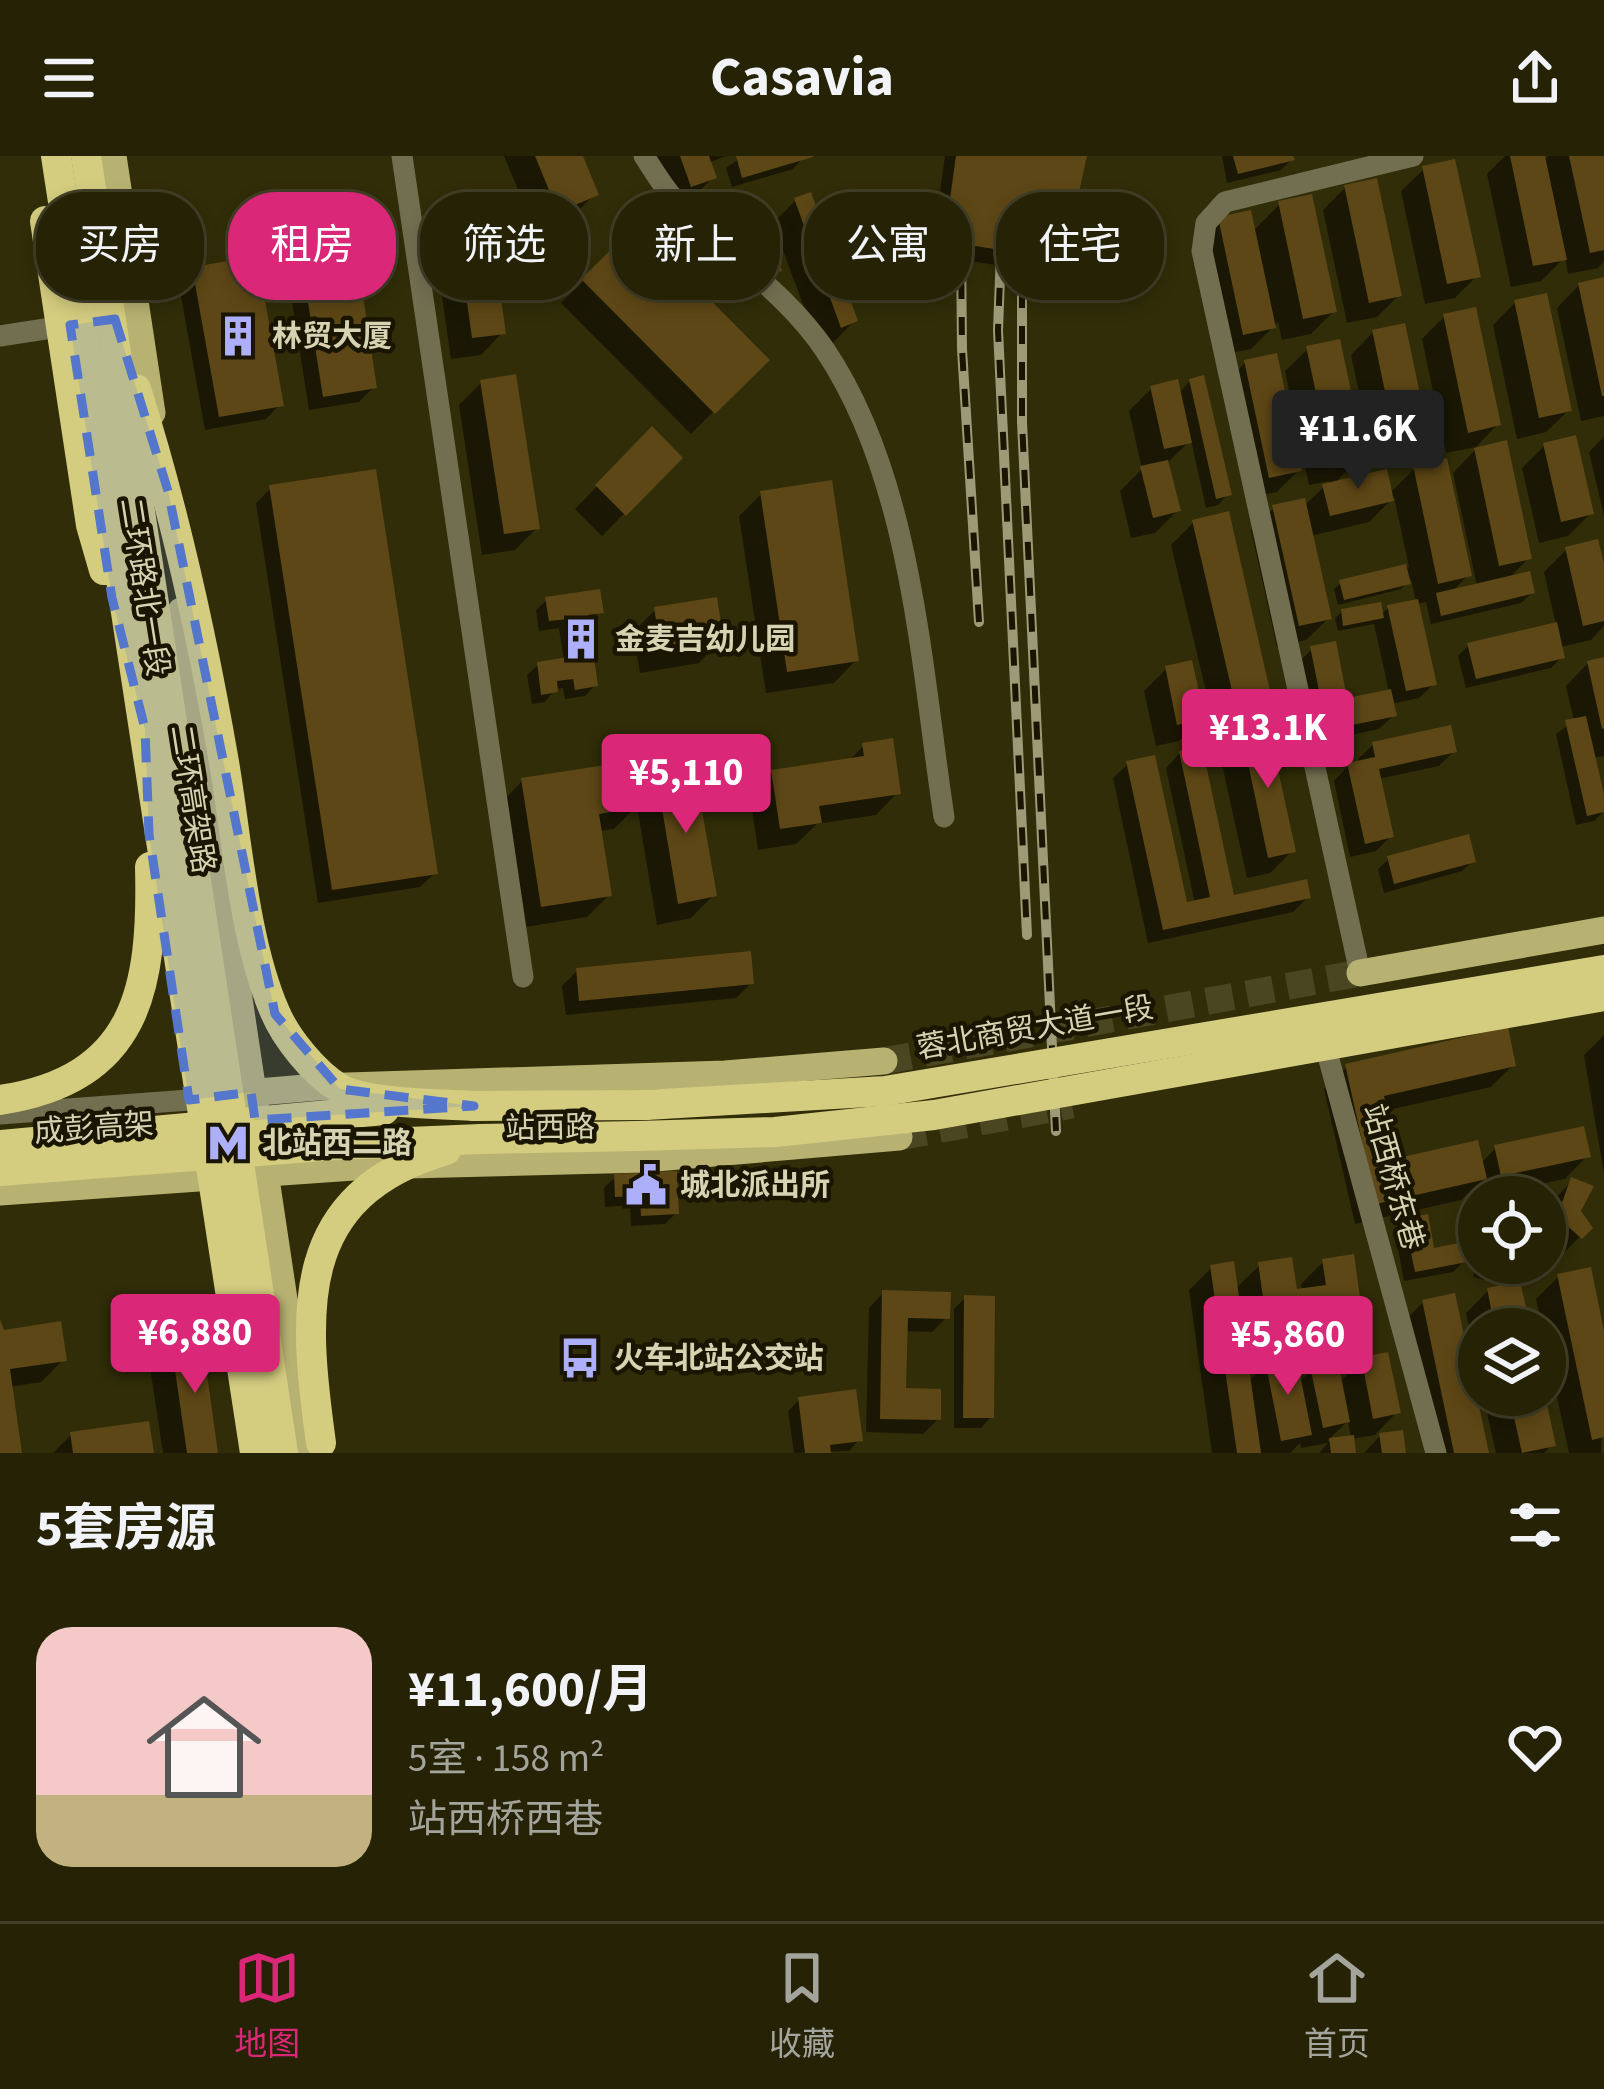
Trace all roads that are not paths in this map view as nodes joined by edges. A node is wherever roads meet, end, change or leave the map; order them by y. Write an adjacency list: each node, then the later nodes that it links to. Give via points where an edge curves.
1 (35, 156): 17 (highway, bridge, via 91,525)
2 (45, 156): 15 (main road, 二环路北一段)
3 (56, 156): 17 (highway, 二环高架路, bridge)
4 (86, 156): 10 (highway, 二环高架路, bridge)
5 (97, 156): 11 (highway, bridge)
6 (113, 156): 14 (main road, 二环路北一段)
7 (402, 156): 23 (street)
8 (644, 156): 19 (street, via 670,194 793,309 868,430 904,557)
9 (1412, 156): 22 (street, via 1225,202 1205,223 1202,251)
10 (91, 192)
11 (99, 192)
12 (107, 300): 42 (highway, 二环高架路, bridge)
13 (109, 300): 30 (highway, bridge, via 194,596 256,950 275,1014 340,1089)
14 (137, 315): 15 (street); 27 (main road, 二环路北一段)
15 (70, 325): 16 (street); 29 (main road, 二环路北一段)
16 (0, 336)
17 (140, 692): 18 (highway, 二环高架路, bridge)
18 (146, 729): 28 (highway, bridge, via 147,972 128,1023 96,1066 54,1088); 41 (highway, 二环高架路, bridge)
19 (944, 817)
20 (1604, 930): 22 (main road)
21 (1604, 970): 30 (highway, 蓉北商贸大道一段, bridge, via 885,1091 646,1106)
22 (1360, 973)
23 (523, 977)
24 (1604, 1000): 25 (main road); 33 (highway, bridge, via 934,1115 776,1132)
25 (1328, 1056): 45 (street, 站西桥东巷)
26 (884, 1060): 27 (main road, 站西路)
27 (251, 1092): 29 (main road, 站西路); 37 (main road, 二环路北一段)
28 (0, 1100)
29 (189, 1100): 31 (street); 38 (main road, 二环路北一段)
30 (474, 1106): 34 (highway, 成彭高架, bridge)
31 (0, 1114)
32 (899, 1137): 37 (main road, 站西路, via 644,1159)
33 (481, 1139): 35 (highway, 成彭高架, bridge); 44 (highway, bridge, via 390,1174 347,1209 322,1247 309,1304)
34 (0, 1145)
35 (57, 1166): 36 (highway, 成彭高架, bridge); 39 (highway, bridge)
36 (0, 1171)
37 (262, 1172): 38 (main road, 站西路); 43 (main road, 二环路北一段)
38 (201, 1175): 39 (main road); 40 (main road, 二环路北一段)
39 (0, 1188)
40 (243, 1453)
41 (255, 1453)
42 (283, 1453)
43 (308, 1453)
44 (322, 1453)
45 (1436, 1453)

